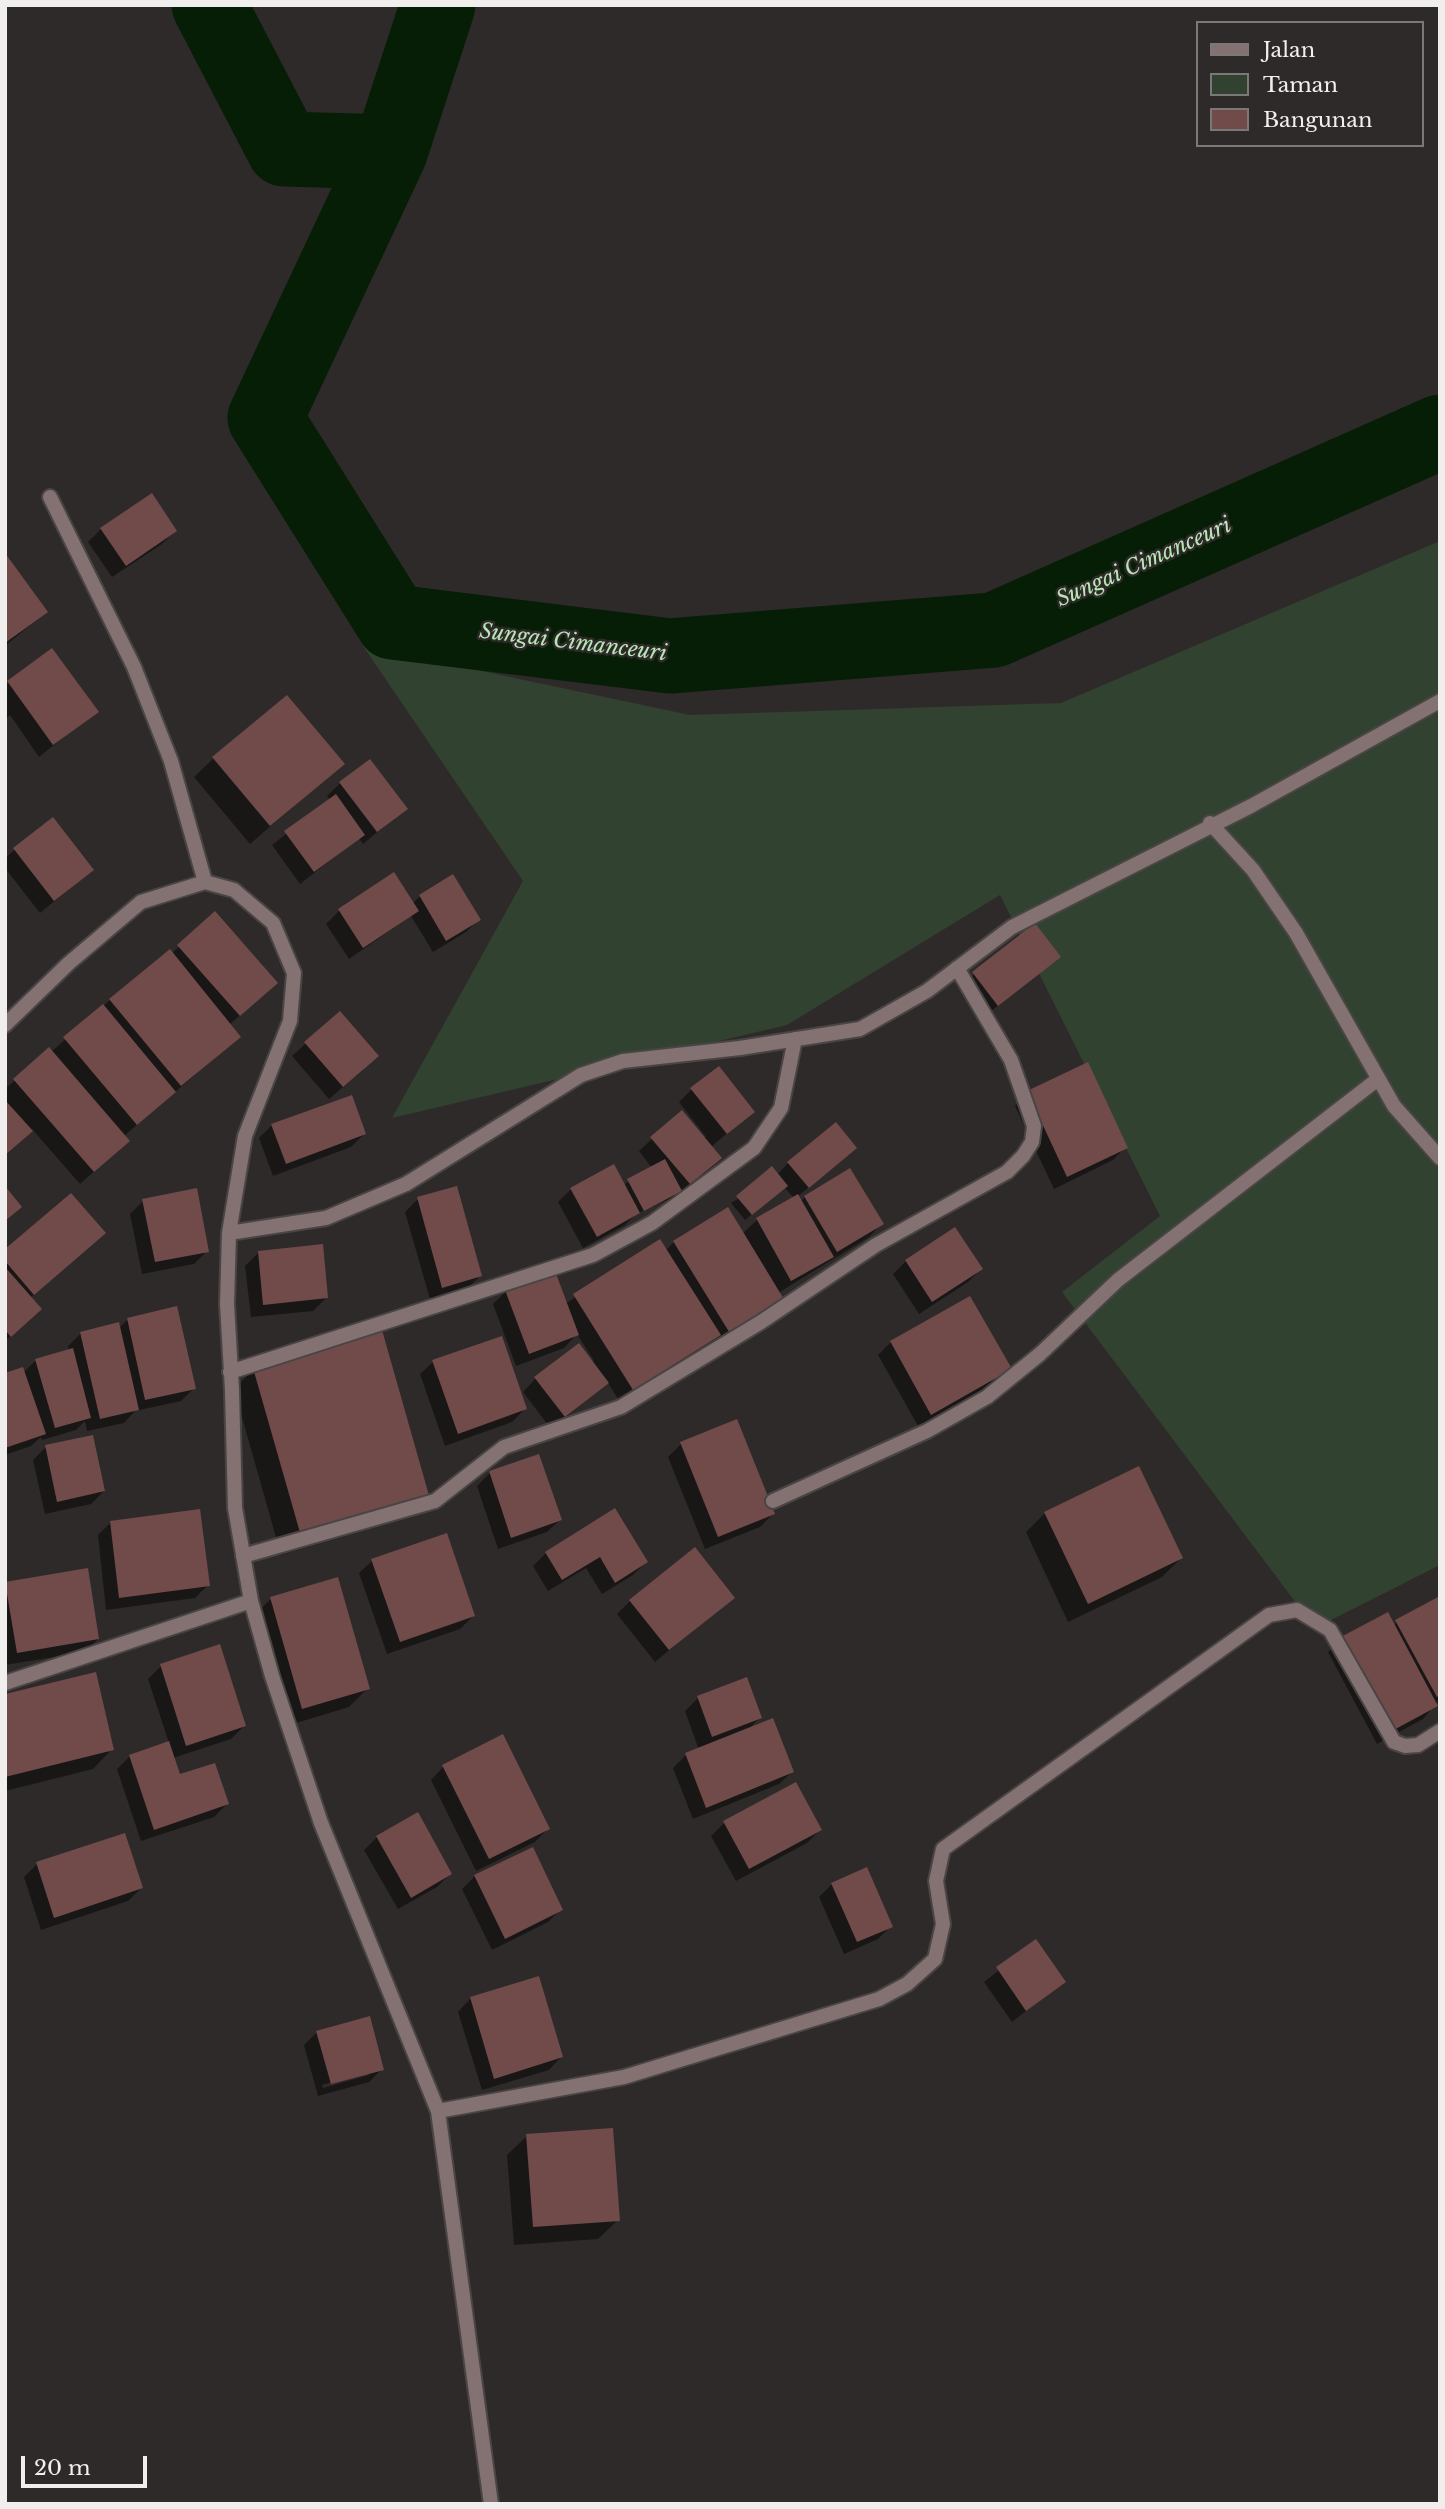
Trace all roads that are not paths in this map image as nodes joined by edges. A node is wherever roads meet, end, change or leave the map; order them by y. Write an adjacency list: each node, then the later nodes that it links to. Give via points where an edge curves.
1 (50, 497): 4 (street, via 134,667 171,761)
2 (1440, 701): 3 (street, via 1251,806)
3 (1210, 823): 5 (street, via 1012,927); 8 (street, via 1253,870 1296,933)
4 (205, 882): 6 (street, via 141,902); 10 (street, via 234,890 273,923 294,973 290,1021 245,1136)
5 (957, 968): 7 (street, via 927,991 860,1028); 13 (street, via 1011,1060 1034,1126 1023,1156 1007,1172 876,1245 751,1329 621,1407 504,1447 435,1501)
6 (5, 1025)
7 (796, 1039): 10 (street, via 623,1061 581,1075 406,1184 327,1218); 11 (street, via 781,1108 754,1149 652,1223 593,1255)
8 (1378, 1079): 9 (street, via 1394,1106); 12 (street, via 1118,1280 987,1397 927,1431)
9 (1440, 1158)
10 (229, 1233): 11 (street)
11 (230, 1372): 13 (street, via 234,1508)
12 (773, 1501)
13 (243, 1556): 14 (street)
14 (251, 1601): 15 (street); 17 (street, via 321,1823)
15 (5, 1683)
16 (1440, 1731): 17 (street, via 1418,1745 1394,1742 1330,1630 1297,1609 1269,1615 943,1849 936,1881 943,1924 935,1959 907,1984 879,1999 624,2077)
17 (438, 2111): 18 (street)
18 (491, 2504)

